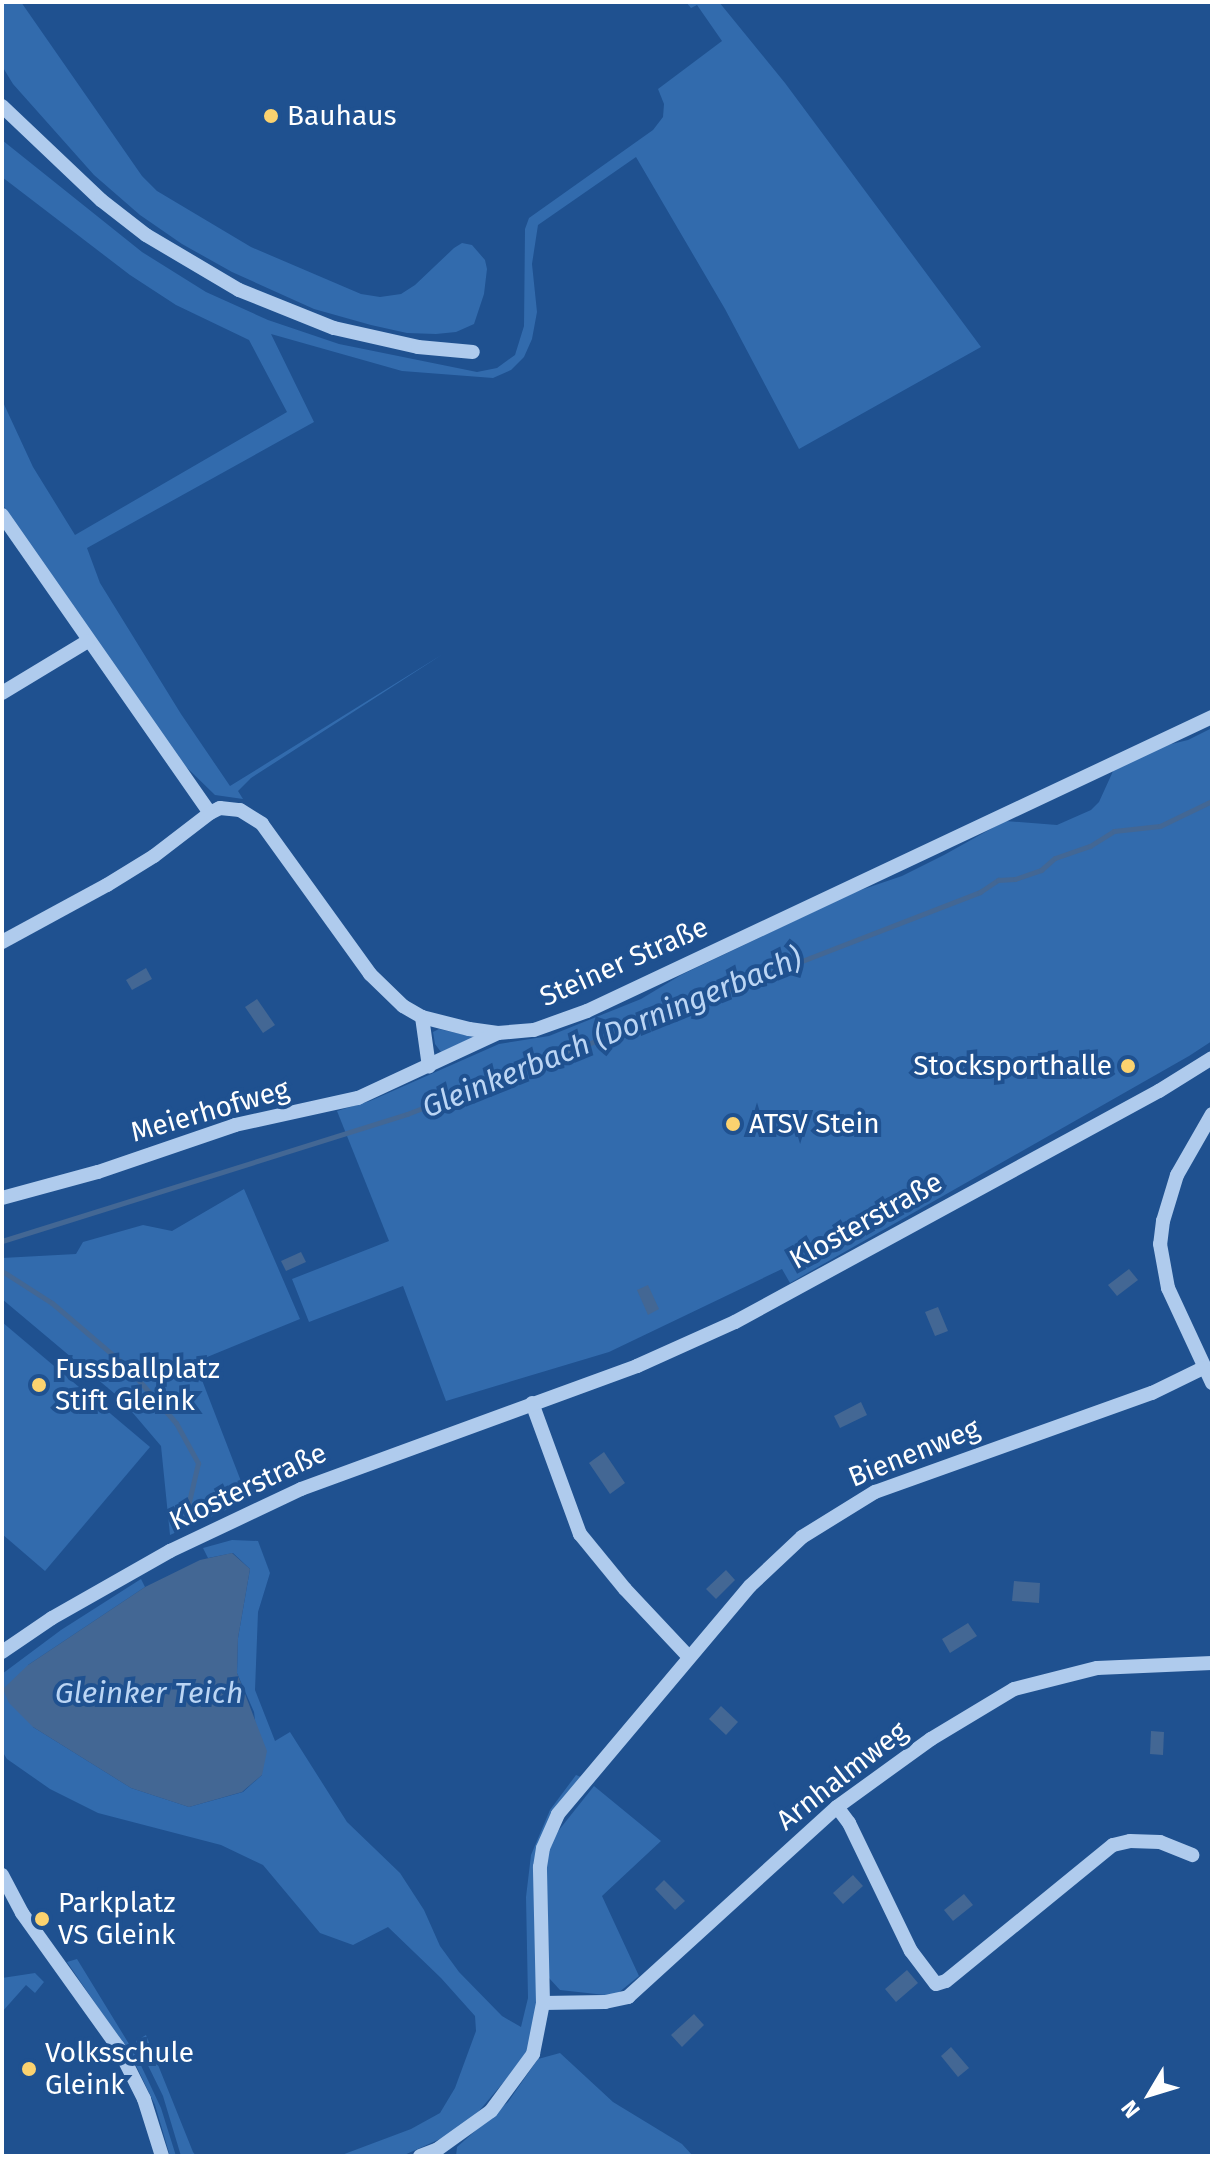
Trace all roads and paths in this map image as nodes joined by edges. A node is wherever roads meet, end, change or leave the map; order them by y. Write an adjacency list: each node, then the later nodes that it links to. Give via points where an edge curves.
1 (2, 106): 2 (street, via 101,200 157,243 239,290 334,328 418,347)
2 (473, 352)
3 (2, 515): 4 (street)
4 (88, 641): 5 (street); 7 (street)
5 (2, 693)
6 (1212, 717): 10 (street, Steiner Straße, via 558,1024)
7 (210, 813): 8 (street, via 119,878); 9 (street, Steiner Straße, via 240,810 262,824 370,974)
8 (2, 942)
9 (422, 1017): 10 (street, Steiner Straße); 12 (street)
10 (498, 1033): 12 (street, Meierhofweg)
11 (1212, 1058): 17 (street, Klosterstraße, via 735,1322 637,1366)
12 (429, 1067): 14 (street, Meierhofweg, via 335,1106 235,1125)
13 (1212, 1114): 15 (street, via 1177,1175 1160,1244 1168,1288)
14 (2, 1198)
15 (1203, 1368): 16 (street); 19 (street, Bienenweg, via 1152,1393 875,1492 782,1554)
16 (1212, 1383)
17 (532, 1403): 18 (street, Klosterstraße, via 257,1509 118,1580); 19 (street, via 580,1534)
18 (2, 1652)
19 (688, 1656): 24 (street, Bienenweg, via 550,1829 540,1867)
20 (1212, 1663): 21 (street, Arnhalmweg, via 1097,1668 1014,1689 931,1739)
21 (837, 1807): 22 (street, via 911,1951 936,1984 1113,1845 1160,1842); 24 (street, Arnhalmweg, via 628,1997)
22 (1193, 1855)
23 (2, 1875): 26 (street, via 22,1913 118,2047 144,2099)
24 (543, 2003): 25 (street, Bienenweg, via 539,2033 523,2072 491,2111)
25 (440, 2152): 27 (street, Bienenweg)
26 (162, 2156)
27 (420, 2156)

